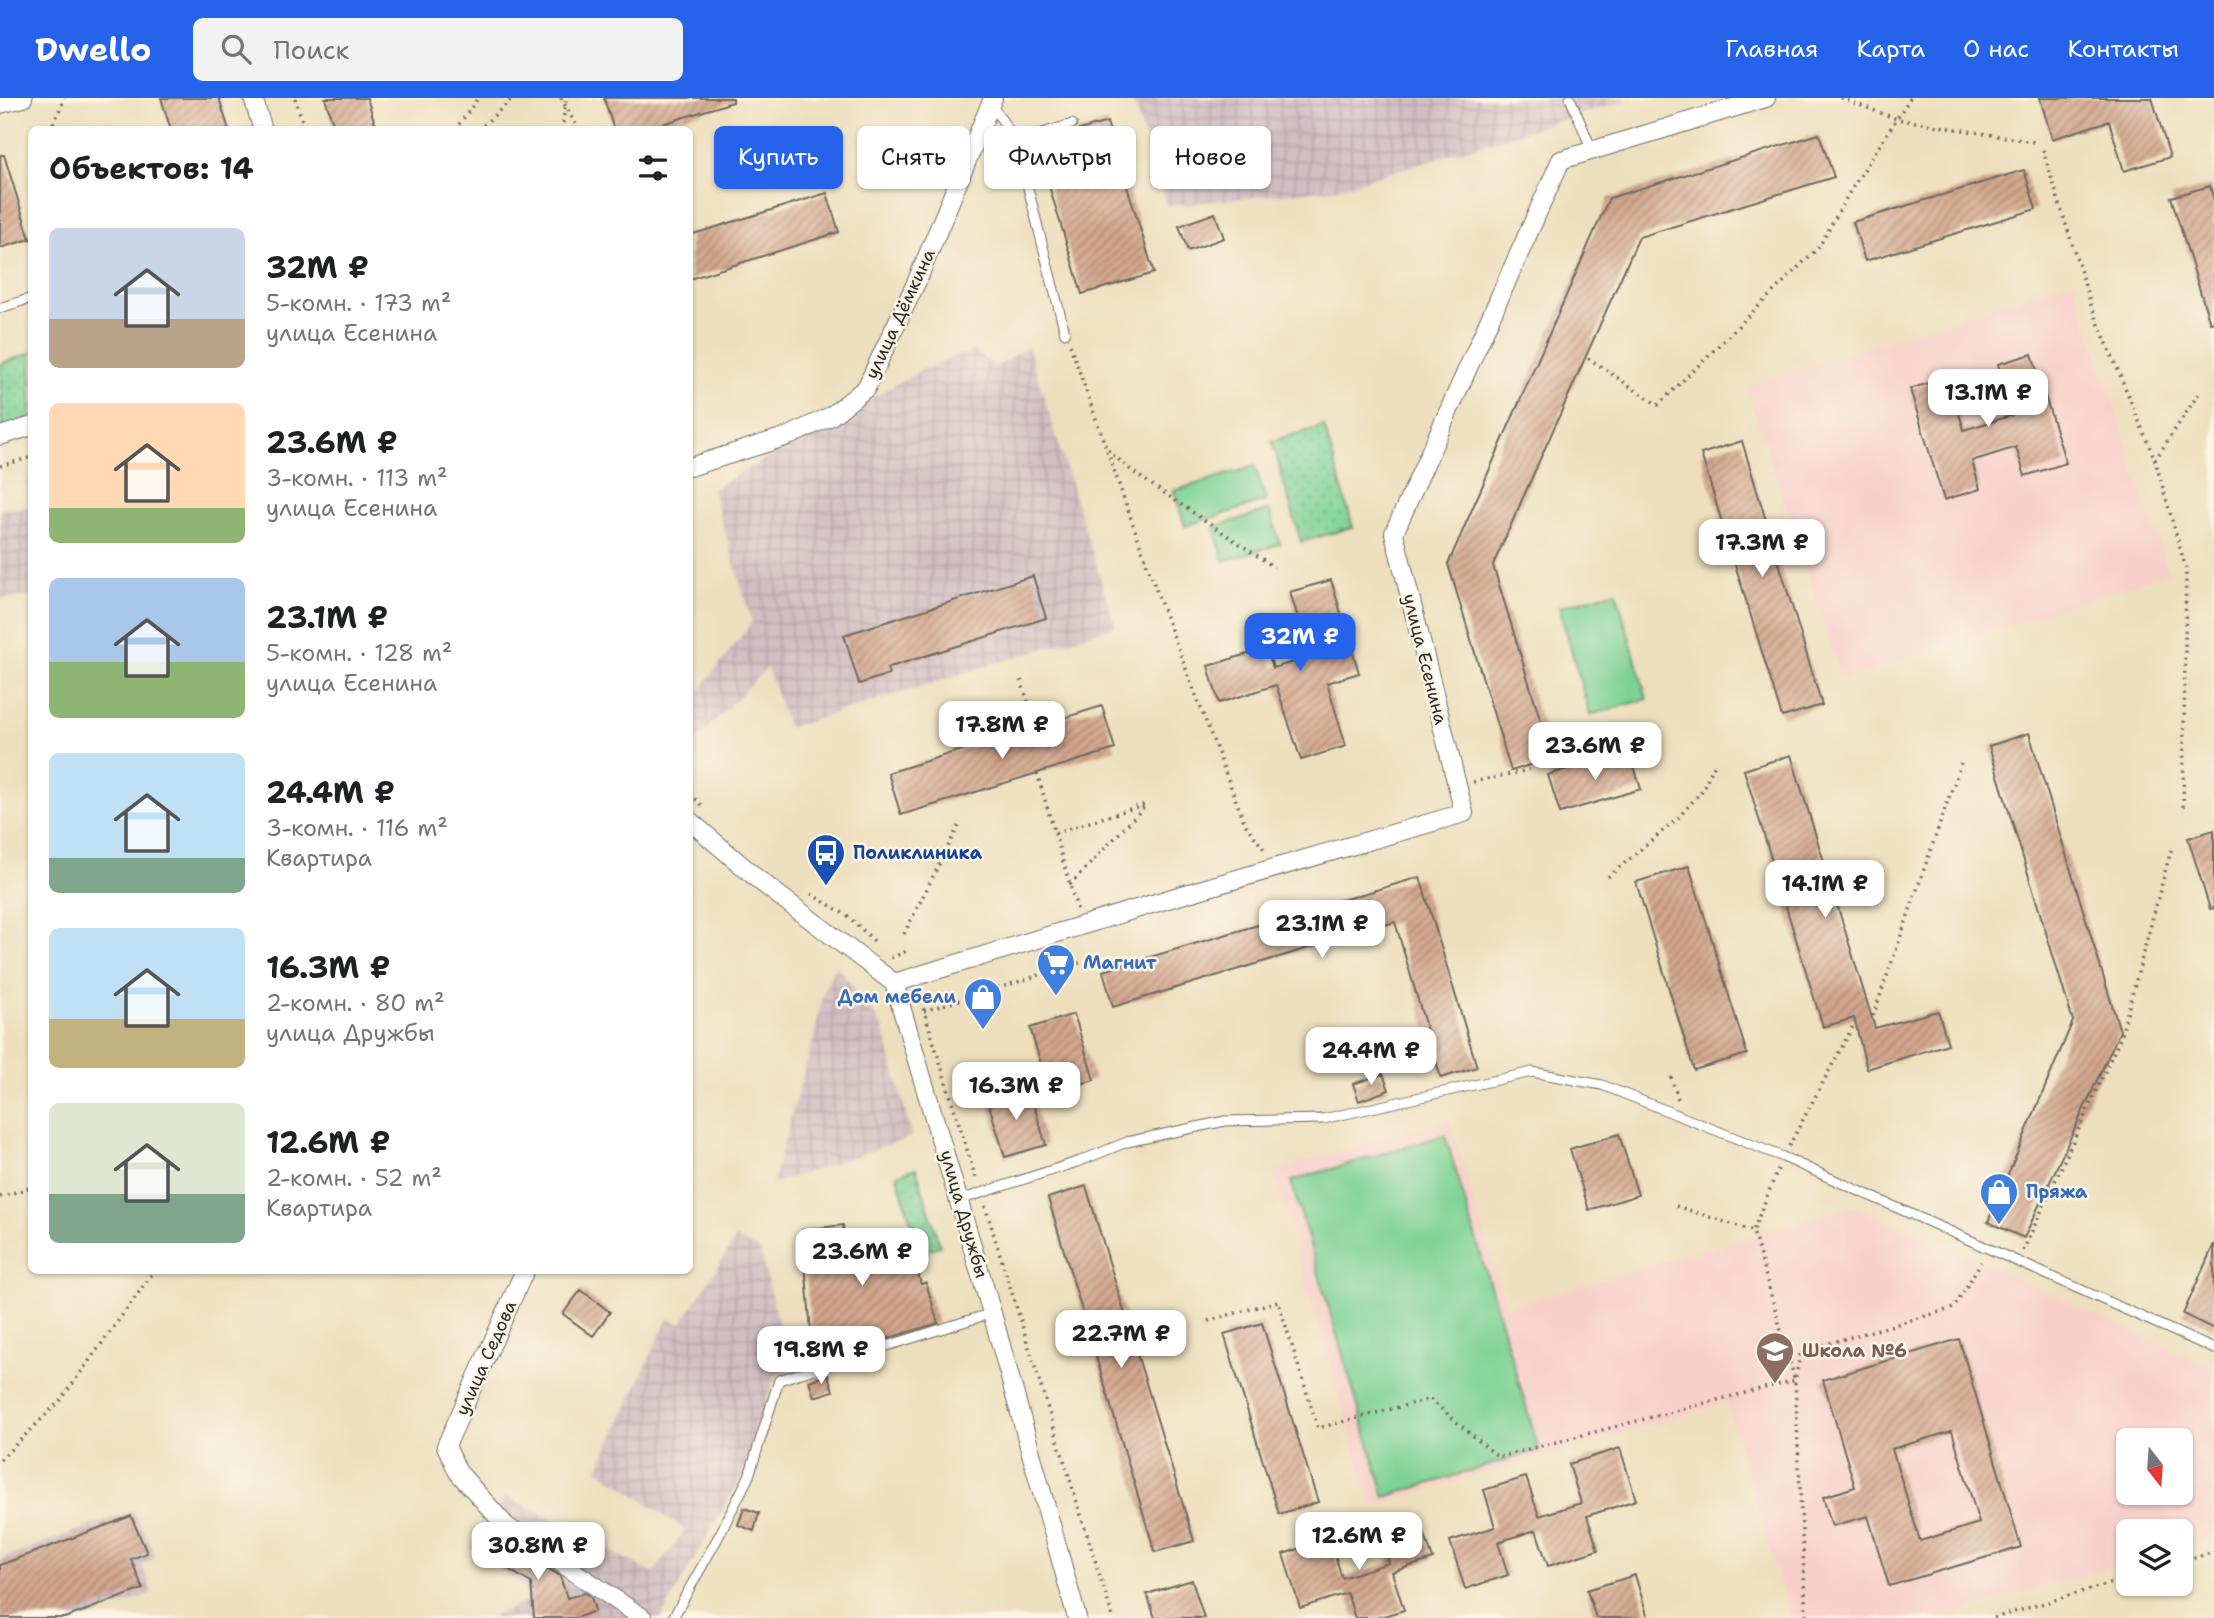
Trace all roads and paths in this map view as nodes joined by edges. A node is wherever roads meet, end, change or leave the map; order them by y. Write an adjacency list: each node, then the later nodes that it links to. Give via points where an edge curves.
1 (23, 98): 14 (street)
2 (65, 98): 18 (path)
3 (253, 98): 19 (street)
4 (295, 98): 20 (path)
5 (478, 98): 21 (path)
6 (513, 98): 22 (path)
7 (561, 98): 15 (path)
8 (566, 98): 15 (path)
9 (1570, 98): 28 (lane)
10 (1766, 98): 28 (street, улица Есенина)
11 (1841, 98): 16 (path)
12 (1910, 98): 16 (path)
13 (992, 101): 25 (lane); 42 (street, улица Дёмкина, via 917,281 866,387 831,416 791,435)
14 (0, 104)
15 (565, 106): 23 (path); 24 (path)
16 (1897, 119): 27 (path); 34 (path, via 1819,247 1658,405)
17 (1072, 124): 26 (lane)
18 (52, 126)
19 (262, 126)
20 (304, 126)
21 (458, 126)
22 (482, 126)
23 (562, 126)
24 (577, 126)
25 (1007, 126)
26 (1065, 126)
27 (2034, 142)
28 (1592, 150): 50 (street, улица Есенина, via 1561,160 1394,533)
29 (2043, 150): 40 (path, via 2091,305)
30 (1028, 189): 33 (lane)
31 (28, 299): 32 (lane)
32 (0, 308)
33 (1066, 333): 38 (path)
34 (1588, 358)
35 (2201, 390): 40 (path)
36 (28, 427): 37 (street)
37 (0, 436)
38 (1106, 449): 43 (path); 56 (path, via 1245,824)
39 (28, 458): 41 (path)
40 (2155, 460): 51 (path, via 2186,569)
41 (0, 466)
42 (693, 466)
43 (1274, 567)
44 (1021, 680): 45 (path)
45 (1036, 727)
46 (1717, 762): 57 (path, via 1701,792 1676,820)
47 (1961, 763): 66 (path)
48 (1533, 769): 50 (path)
49 (1037, 773): 54 (path)
50 (1457, 785): 56 (street, улица Есенина, via 1464,813)
51 (2183, 813)
52 (960, 823): 60 (path)
53 (693, 824): 64 (street)
54 (1055, 833): 58 (path); 58 (path, via 1147,804)
55 (2171, 850): 77 (path, via 2122,1036)
56 (1278, 867): 59 (street, улица Есенина)
57 (1608, 877)
58 (1070, 885): 59 (path)
59 (1082, 925): 64 (street, улица Есенина)
60 (904, 934)
61 (909, 950): 62 (path)
62 (891, 958)
63 (1082, 962): 65 (path)
64 (894, 983): 73 (street, улица Дружбы)
65 (924, 1011)
66 (1873, 1016)
67 (1853, 1026): 70 (path)
68 (1671, 1077): 69 (path)
69 (1685, 1117): 70 (lane); 73 (lane, via 1602,1085 1532,1072 1323,1119 1225,1121 1139,1139)
70 (1783, 1157): 75 (path); 76 (lane)
71 (28, 1188): 72 (path)
72 (0, 1197)
73 (960, 1200): 80 (street, улица Дружбы)
74 (1675, 1206): 75 (path)
75 (1754, 1231): 83 (path)
76 (1989, 1248): 77 (lane); 83 (path, via 1954,1308 1801,1351)
77 (2018, 1261): 82 (lane)
78 (152, 1274): 84 (path, via 60,1401)
79 (523, 1274): 88 (street, улица Седова, via 446,1446 458,1472 506,1526)
80 (992, 1313): 89 (lane, via 779,1380 749,1476); 90 (street, улица Дружбы)
81 (1208, 1321): 83 (path, via 1278,1301 1318,1428 1430,1399 1498,1457)
82 (2214, 1349)
83 (1795, 1380): 91 (path)
84 (0, 1460)
85 (2214, 1552): 86 (path)
86 (2193, 1558)
87 (2116, 1582): 92 (path)
88 (643, 1618)
89 (673, 1618)
90 (1077, 1618)
91 (1806, 1618)
92 (1994, 1618)

